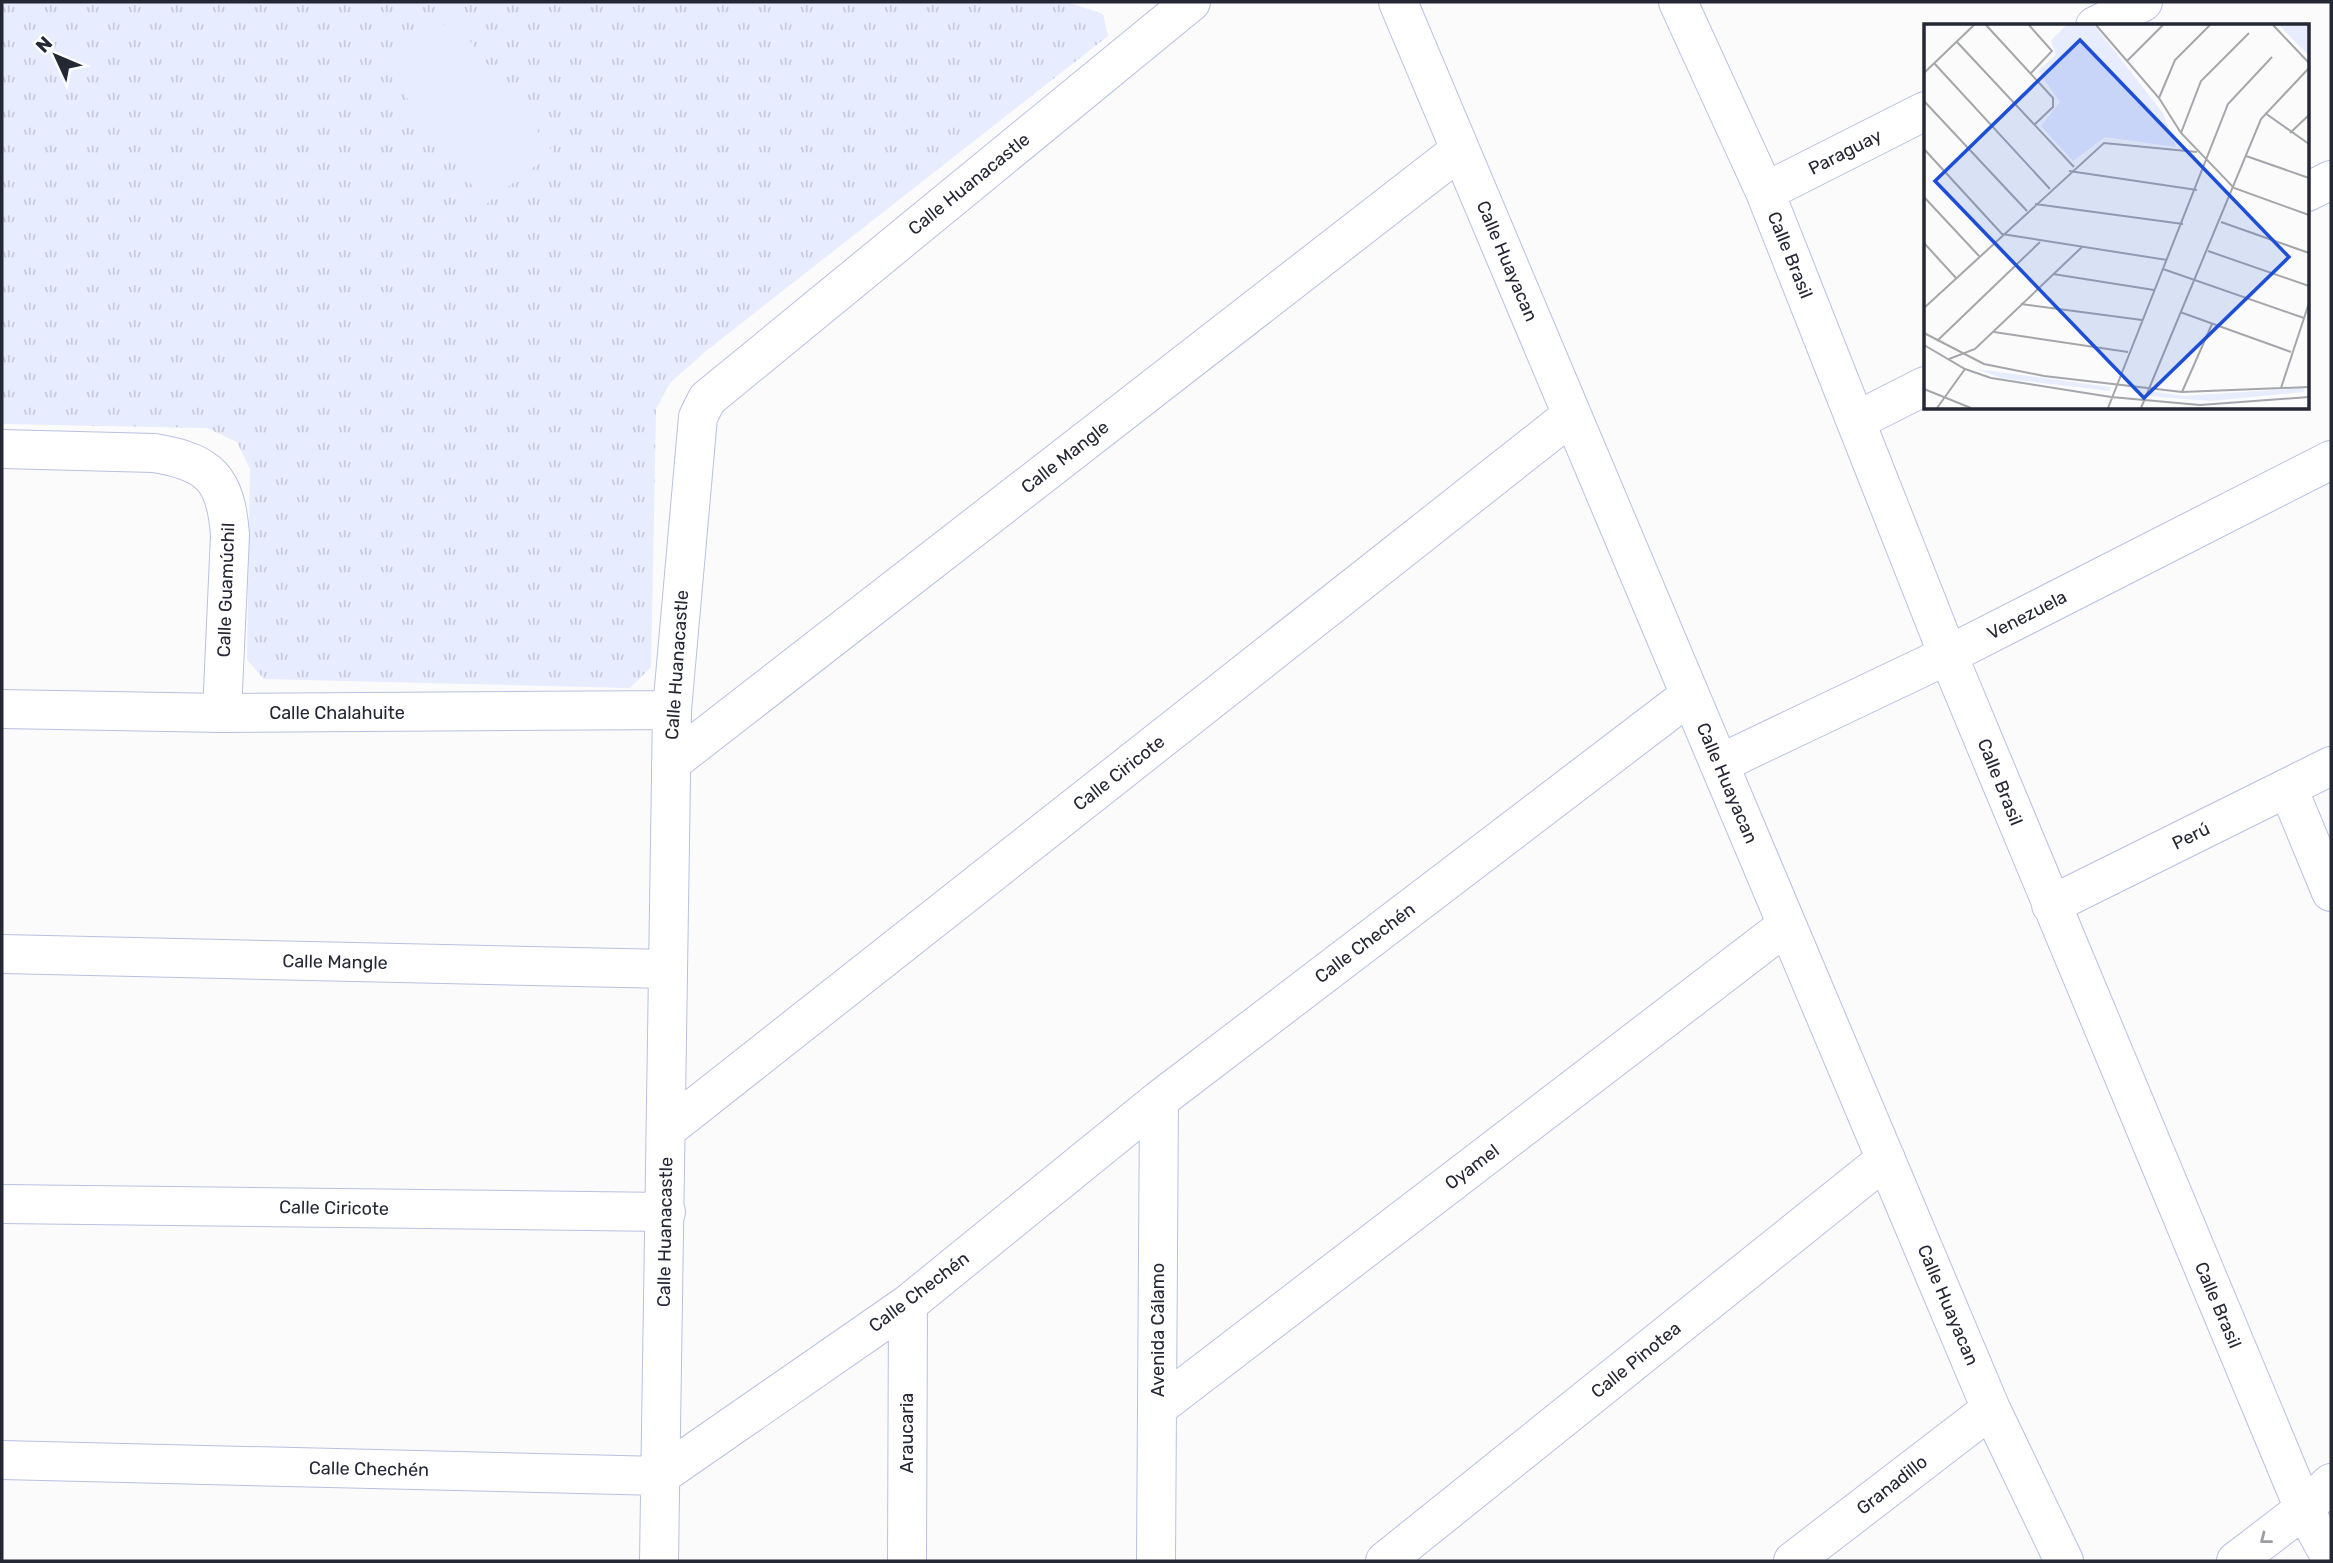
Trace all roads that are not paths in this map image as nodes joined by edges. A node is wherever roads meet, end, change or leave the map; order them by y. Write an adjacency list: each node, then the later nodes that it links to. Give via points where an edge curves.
1 (1191, 2): 19 (street, Calle Huanacastle, via 707,399 695,428)
2 (1398, 2): 7 (street, Calle Huayacan)
3 (1678, 2): 9 (street, Calle Brasil)
4 (2143, 2): 5 (street)
5 (2099, 24)
6 (1924, 112): 9 (street, Paraguay)
7 (1460, 150): 12 (street, Calle Huayacan); 21 (street, Calle Mangle)
8 (2331, 180): 10 (street)
9 (1765, 192): 13 (street, Calle Brasil)
10 (2308, 192)
11 (1924, 387): 13 (street)
12 (1572, 415): 17 (street, Calle Huayacan); 31 (street, Calle Ciricote)
13 (1856, 421): 16 (street, Calle Brasil)
14 (2, 449): 20 (street, Calle Guamúchil, via 174,456 195,464 217,483 228,509 230,535)
15 (2331, 460): 16 (street, Venezuela)
16 (1948, 655): 22 (street, Venezuela); 26 (street, Calle Brasil)
17 (1690, 695): 22 (street, Calle Huayacan); 30 (street, Calle Chechén)
18 (2, 709): 20 (street, Calle Chalahuite)
19 (672, 710): 20 (street, Calle Chalahuite); 21 (street, Calle Huanacastle)
20 (222, 713)
21 (671, 763): 29 (street, Calle Huanacastle)
22 (1720, 764): 27 (street, Calle Huayacan)
23 (2331, 766): 24 (street, Perú)
24 (2288, 788): 25 (street); 26 (street, Perú)
25 (2331, 892)
26 (2051, 905): 41 (street, Calle Brasil)
27 (1787, 925): 32 (street, Calle Huayacan); 36 (street, Oyamel)
28 (2, 954): 29 (street, Calle Mangle)
29 (668, 969): 31 (street, Calle Huanacastle)
30 (1159, 1100): 35 (street, Calle Chechén); 36 (street, Avenida Cálamo)
31 (666, 1130): 34 (street, Calle Huanacastle)
32 (1886, 1159): 37 (street, Calle Huayacan); 46 (street, Calle Pinotea)
33 (2, 1203): 34 (street, Calle Ciricote)
34 (666, 1212): 39 (street, Calle Huanacastle)
35 (908, 1304): 39 (street, Calle Chechén); 44 (street, Araucaria)
36 (1157, 1408): 45 (street, Avenida Cálamo)
37 (1991, 1409): 47 (street, Granadillo); 48 (street, Calle Huayacan)
38 (2, 1460): 39 (street, Calle Chechén)
39 (660, 1476): 43 (street, Calle Huanacastle)
40 (2331, 1483): 41 (street)
41 (2304, 1509): 42 (street, Calle Brasil); 49 (street, one-way to 49)
42 (2331, 1558)
43 (659, 1561)
44 (907, 1561)
45 (1156, 1561)
46 (1385, 1561)
47 (1793, 1561)
48 (2064, 1561)
49 (2236, 1561)

